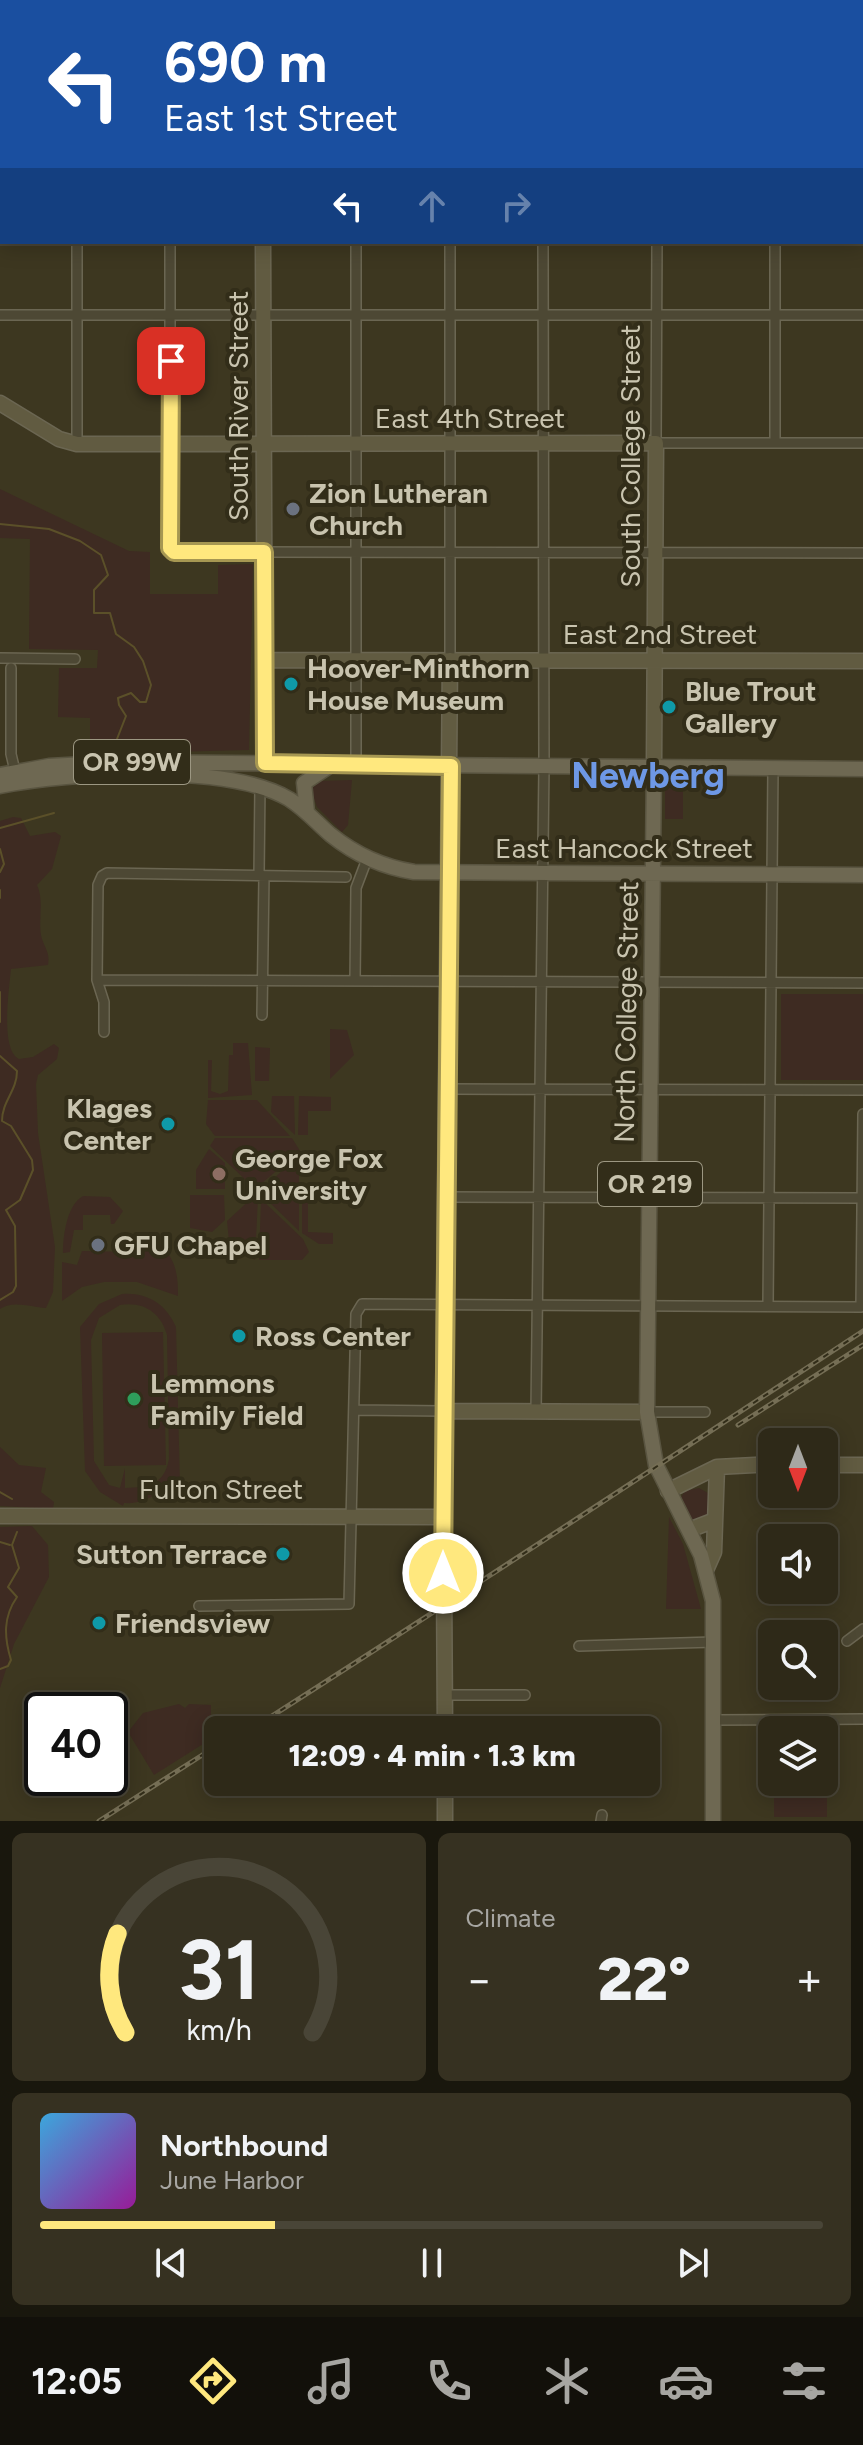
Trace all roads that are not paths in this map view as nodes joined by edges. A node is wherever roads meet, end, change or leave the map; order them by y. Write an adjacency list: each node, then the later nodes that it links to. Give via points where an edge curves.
1 (77, 244): 10 (street)
2 (170, 244): 11 (street)
3 (263, 244): 12 (street, South River Street)
4 (356, 244): 13 (street)
5 (450, 244): 14 (street)
6 (543, 244): 15 (street)
7 (657, 244): 16 (street, South College Street)
8 (775, 244): 17 (street)
9 (0, 315): 10 (street)
10 (77, 315): 11 (street); 23 (street)
11 (171, 315): 12 (street); 28 (street)
12 (264, 315): 13 (street); 24 (street, South River Street)
13 (356, 315): 14 (street); 25 (street)
14 (450, 315): 15 (street); 26 (street)
15 (543, 315): 16 (street); 27 (street)
16 (657, 315): 17 (street); 20 (street, South College Street)
17 (775, 315): 18 (street); 21 (street)
18 (863, 315)
19 (0, 403): 23 (street, via 59,439)
20 (656, 443): 21 (street, East 4th Street); 27 (street, East 4th Street); 33 (street, South College Street)
21 (775, 443): 22 (street, East 4th Street)
22 (863, 443)
23 (77, 444): 28 (street, East 4th Street)
24 (263, 444): 25 (street, East 4th Street); 28 (street, East 4th Street); 29 (street, South River Street)
25 (356, 444): 26 (street, East 4th Street); 30 (street)
26 (450, 444): 27 (street, East 4th Street); 31 (street)
27 (543, 444): 32 (street)
28 (171, 445): 29 (street, via 170,548)
29 (264, 552): 30 (street); 37 (street, South River Street)
30 (356, 552): 31 (street); 38 (street)
31 (450, 553): 32 (street); 39 (street)
32 (543, 553): 33 (street); 40 (street)
33 (655, 553): 34 (street); 41 (street, South College Street)
34 (863, 553)
35 (0, 658): 36 (street)
36 (75, 659)
37 (264, 660): 38 (street, East 2nd Street); 44 (street, South River Street)
38 (356, 660): 39 (street, East 2nd Street); 46 (street)
39 (450, 660): 40 (street, East 2nd Street); 47 (street)
40 (544, 660): 41 (street, East 2nd Street); 48 (street)
41 (655, 660): 42 (street, East 2nd Street); 49 (street, South College Street)
42 (863, 661)
43 (11, 668): 52 (street)
44 (265, 763): 45 (main road, OR 99W); 52 (main road, OR 99W, via 109,762); 53 (main road); 56 (main road)
45 (333, 765): 46 (main road, OR 99W); 57 (main road, via 304,783)
46 (356, 765): 47 (main road, OR 99W)
47 (451, 766): 48 (main road, OR 99W); 59 (street)
48 (544, 767): 49 (main road, OR 99W); 60 (street)
49 (654, 767): 50 (main road, OR 99W); 61 (main road, North College Street / OR 219)
50 (773, 768): 51 (main road, OR 99W); 63 (street)
51 (863, 769)
52 (7, 773)
53 (212, 776): 54 (main road, OR 99W); 55 (main road, OR 99W, via 75,776)
54 (260, 785): 56 (main road, OR 99W); 62 (street)
55 (0, 786)
56 (277, 792): 57 (main road, OR 99W)
57 (307, 812): 58 (main road, East Hancock Street / OR 99W)
58 (367, 859): 59 (main road, East Hancock Street / OR 99W, via 404,870); 68 (street, via 356,888)
59 (450, 873): 60 (main road, East Hancock Street / OR 99W); 69 (street)
60 (542, 874): 61 (main road, East Hancock Street / OR 99W); 70 (street)
61 (654, 874): 63 (main road, East Hancock Street / OR 99W); 71 (main road, North College Street / OR 219)
62 (261, 875): 65 (street); 66 (street, via 102,876); 67 (street)
63 (772, 875): 64 (main road, East Hancock Street / OR 99W); 73 (street)
64 (863, 875)
65 (346, 877)
66 (97, 980): 67 (street); 75 (street, via 104,1002)
67 (263, 981): 68 (street); 74 (street)
68 (355, 981): 69 (street)
69 (448, 981): 70 (street); 76 (street)
70 (541, 982): 71 (street); 77 (street)
71 (652, 982): 73 (street); 78 (main road, North College Street / OR 219)
72 (863, 983): 73 (street)
73 (771, 984): 79 (street)
74 (262, 1015)
75 (104, 1032)
76 (447, 1089): 77 (street); 82 (street)
77 (540, 1089): 78 (street); 83 (street)
78 (651, 1089): 79 (street); 84 (main road, North College Street / OR 219)
79 (770, 1090): 80 (street); 85 (street)
80 (863, 1090)
81 (863, 1114): 86 (street)
82 (446, 1197): 83 (street); 87 (street)
83 (539, 1197): 84 (street); 88 (street)
84 (649, 1197): 85 (street); 89 (main road, North College Street / OR 219)
85 (769, 1198): 86 (street); 90 (street)
86 (863, 1198): 91 (street)
87 (445, 1303): 88 (street); 92 (street, via 359,1307); 93 (street)
88 (537, 1304): 89 (street); 94 (street)
89 (648, 1305): 90 (street); 95 (main road, North College Street / OR 219)
90 (768, 1306): 91 (street)
91 (861, 1307)
92 (354, 1410): 93 (street); 103 (street)
93 (443, 1411): 94 (street); 104 (street)
94 (536, 1412): 95 (street)
95 (647, 1412): 96 (street); 101 (main road, North College Street / OR 219, via 656,1465)
96 (705, 1412)
97 (758, 1465): 100 (street)
98 (838, 1465): 99 (street)
99 (863, 1465)
100 (717, 1467): 101 (street); 105 (street)
101 (668, 1491): 106 (main road, North College Street / OR 219)
102 (0, 1516): 103 (street, Fulton Street)
103 (353, 1516): 104 (street, Fulton Street); 108 (street, via 349,1604)
104 (442, 1517): 113 (street)
105 (715, 1520): 106 (street); 107 (street, via 714,1552)
106 (689, 1530): 107 (main road, North College Street / OR 219)
107 (706, 1570): 111 (main road, North College Street / OR 219)
108 (199, 1606)
109 (863, 1629): 110 (street)
110 (847, 1641)
111 (714, 1642): 112 (street); 117 (main road, North College Street / OR 219)
112 (579, 1646)
113 (445, 1695): 114 (street); 115 (street)
114 (525, 1695)
115 (445, 1716)
116 (863, 1719): 117 (street)
117 (714, 1720): 120 (main road, North College Street / OR 219)
118 (445, 1796): 119 (street)
119 (445, 1821)
120 (713, 1821)

